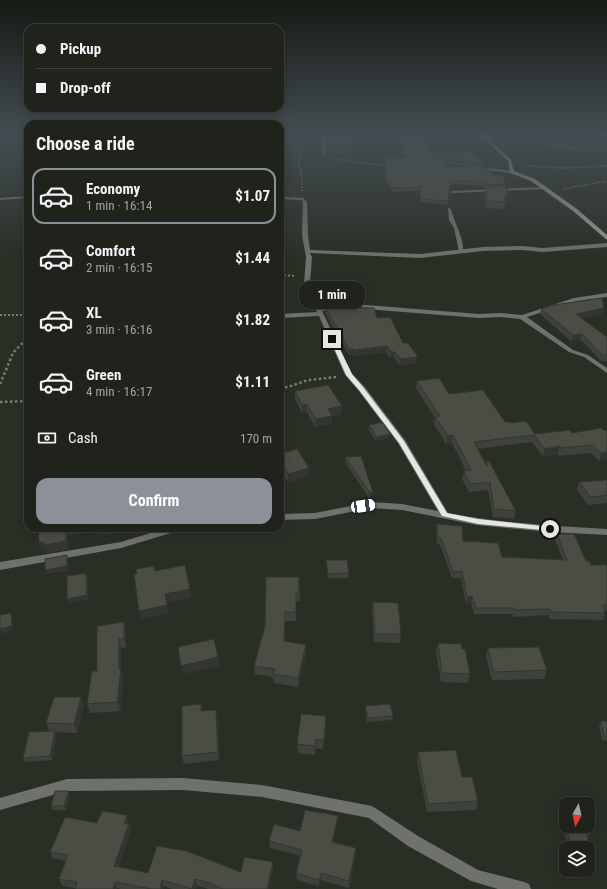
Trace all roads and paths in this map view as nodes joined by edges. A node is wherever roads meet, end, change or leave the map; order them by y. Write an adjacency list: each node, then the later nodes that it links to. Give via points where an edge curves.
1 (301, 175): 10 (path)
2 (521, 175): 4 (street)
3 (607, 181): 6 (path, via 569,187)
4 (544, 188): 5 (lane); 6 (street)
5 (452, 192)
6 (554, 195): 12 (street)
7 (24, 197): 9 (street)
8 (284, 198): 10 (street)
9 (0, 199)
10 (303, 199): 14 (street)
11 (449, 209): 15 (lane)
12 (607, 238)
13 (607, 244): 15 (street, via 543,250 522,248)
14 (307, 251): 15 (street, via 420,256); 17 (street)
15 (460, 251)
16 (284, 275): 17 (path)
17 (307, 276): 19 (street, via 307,284)
18 (607, 295): 23 (street, via 576,299)
19 (320, 312): 22 (street); 23 (street, via 353,306); 26 (street)
20 (0, 315): 21 (path)
21 (24, 315)
22 (284, 316)
23 (522, 317): 25 (street, via 572,351 586,356)
24 (24, 341): 27 (path, via 13,353)
25 (607, 372)
26 (349, 375): 28 (path, via 308,380); 31 (street, via 402,442)
27 (0, 384)
28 (284, 388)
29 (24, 401): 30 (path)
30 (0, 402)
31 (444, 514): 32 (street, via 371,505 315,516); 34 (street, via 478,522)
32 (284, 517)
33 (165, 532): 35 (street, via 121,545)
34 (607, 532)
35 (0, 566)
36 (0, 804): 37 (street, via 67,785 183,784 262,791 372,812 413,841 476,876)
37 (524, 889)

